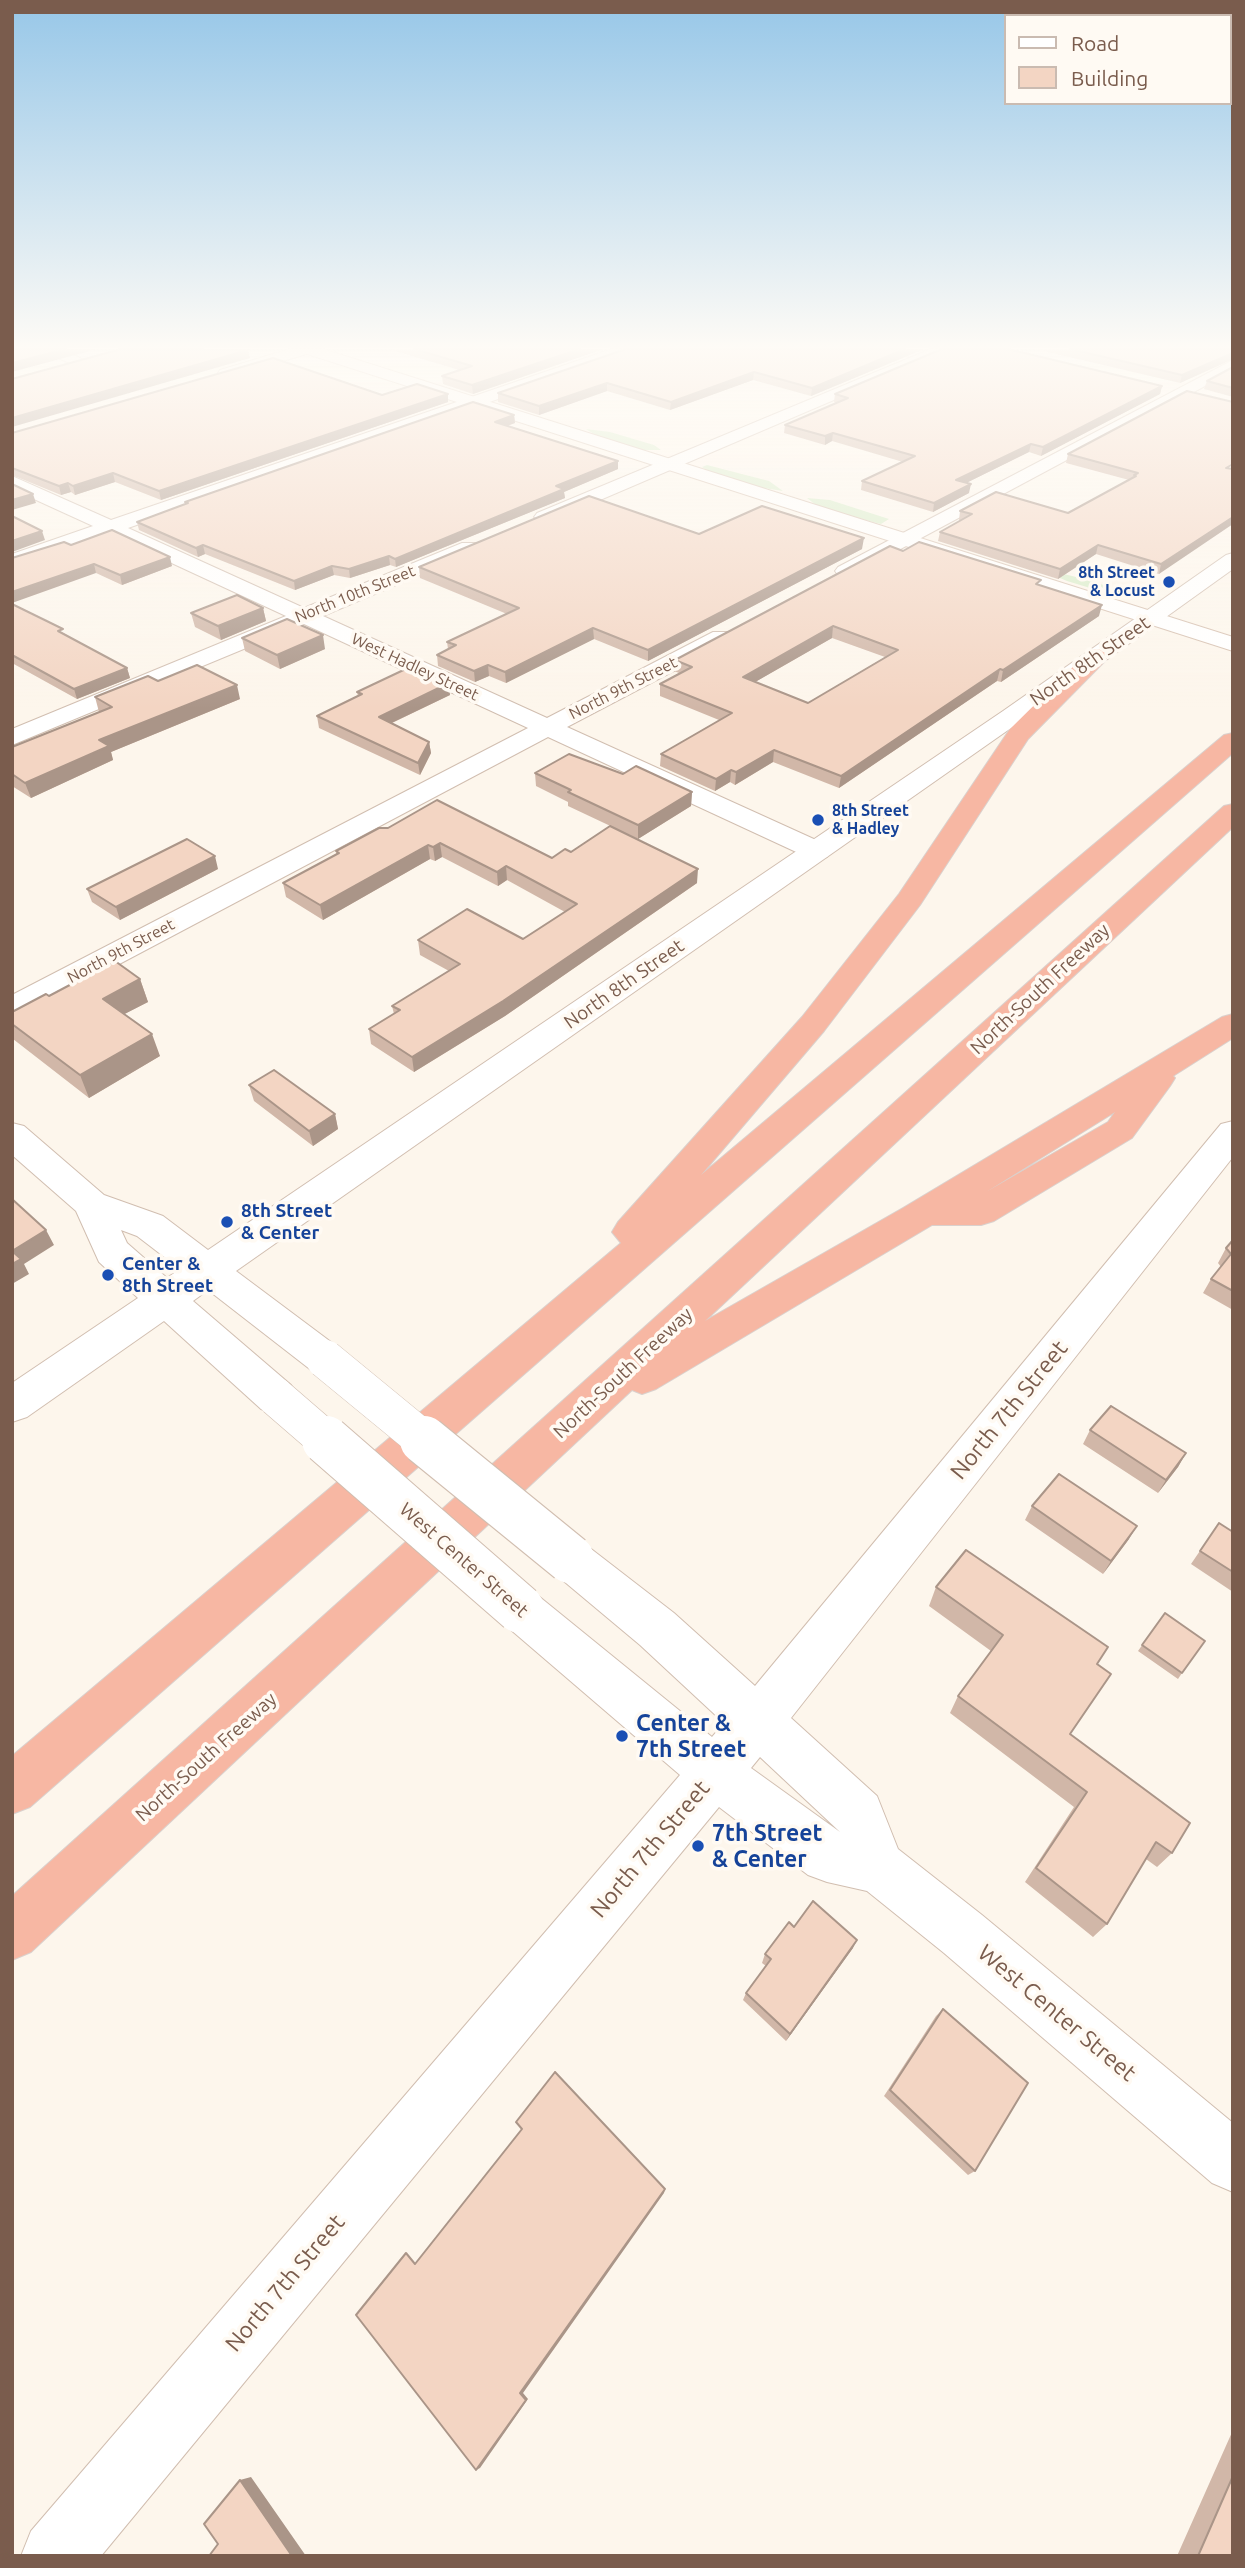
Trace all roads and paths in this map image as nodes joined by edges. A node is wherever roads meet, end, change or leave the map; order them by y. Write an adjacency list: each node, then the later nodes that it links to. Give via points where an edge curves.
1 (268, 469): 8 (street)
2 (640, 469): 9 (street)
3 (707, 469): 11 (street)
4 (1038, 469): 7 (street)
5 (12, 482): 8 (street, West Hadley Street)
6 (901, 516): 7 (street)
7 (932, 525): 10 (street); 11 (street)
8 (111, 527): 14 (street); 19 (street, West Hadley Street)
9 (520, 527)
10 (958, 533)
11 (905, 540): 15 (street); 20 (street)
12 (483, 542): 19 (street, North 10th Street)
13 (1233, 559): 17 (street, North 8th Street)
14 (12, 561)
15 (820, 584)
16 (1153, 594): 17 (street)
17 (1175, 601): 18 (street); 20 (street, North 8th Street)
18 (1198, 609)
19 (302, 615): 24 (street, West Hadley Street); 25 (street, North 10th Street)
20 (1151, 618): 22 (street); 23 (street, North 8th Street)
21 (738, 628): 24 (street, North 9th Street)
22 (1233, 644)
23 (1097, 656): 28 (street, North 8th Street); 36 (highway, via 1019,734 910,899 813,1024)
24 (547, 727): 28 (street, West Hadley Street); 29 (street, North 9th Street)
25 (12, 738)
26 (1233, 740): 36 (highway)
27 (1233, 811): 38 (highway, North-South Freeway)
28 (817, 850): 34 (street, North 8th Street)
29 (12, 1008)
30 (1233, 1024): 38 (highway, via 926,1212)
31 (1233, 1133): 39 (street, North 7th Street)
32 (12, 1135): 33 (street, West Center Street)
33 (91, 1204): 34 (street, West Center Street, via 150,1226); 35 (street, West Center Street, via 112,1252)
34 (207, 1269): 35 (street, North 8th Street); 39 (street, West Center Street, bridge, via 657,1629)
35 (164, 1299): 37 (street, North 8th Street); 40 (street, West Center Street, bridge)
36 (540, 1337): 41 (highway)
37 (12, 1405)
38 (580, 1413): 43 (highway, North-South Freeway)
39 (758, 1721): 40 (street, North 7th Street); 42 (street, West Center Street, via 859,1814)
40 (715, 1772): 42 (street, West Center Street, via 827,1856); 45 (street, North 7th Street)
41 (12, 1789)
42 (879, 1867): 44 (street, West Center Street)
43 (12, 1933)
44 (1233, 2162)
45 (56, 2556)

